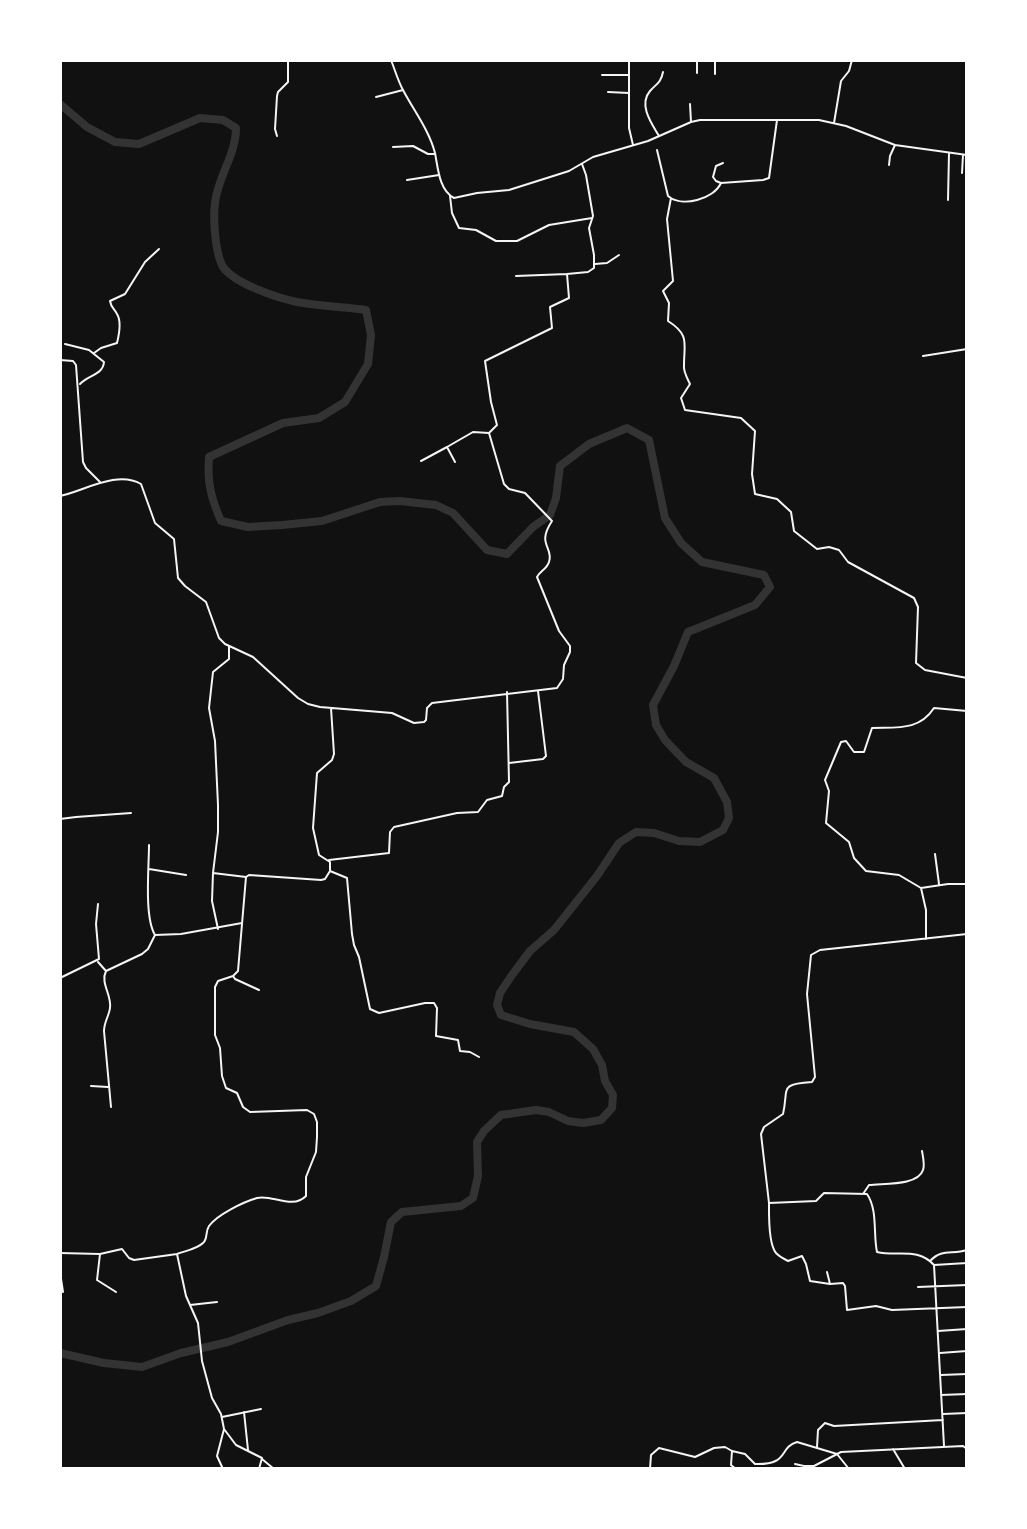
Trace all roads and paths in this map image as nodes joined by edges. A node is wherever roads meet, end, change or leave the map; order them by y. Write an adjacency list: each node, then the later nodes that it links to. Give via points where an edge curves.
1 (288, 60): 20 (street, via 289,80 277,96)
2 (391, 60): 12 (street)
3 (629, 60): 11 (street)
4 (697, 60): 8 (street)
5 (716, 60): 9 (street)
6 (852, 60): 19 (street, via 841,81)
7 (663, 72): 21 (street, via 645,103)
8 (697, 73)
9 (715, 74)
10 (602, 75): 11 (street)
11 (629, 75): 14 (street)
12 (403, 90): 15 (street); 27 (street, via 427,131)
13 (608, 92): 14 (street)
14 (629, 93): 22 (street)
15 (376, 97)
16 (690, 104): 18 (street)
17 (777, 120): 18 (street); 19 (street); 36 (street, via 769,178)
18 (691, 122): 21 (street)
19 (834, 123): 23 (street)
20 (277, 136)
21 (659, 136): 22 (street)
22 (633, 145): 31 (street)
23 (895, 145): 26 (street); 32 (street)
24 (393, 147): 27 (street, via 413,146)
25 (657, 150): 38 (street)
26 (949, 153): 28 (street); 39 (street)
27 (435, 154): 34 (street)
28 (963, 155): 29 (street); 33 (street)
29 (967, 155)
30 (723, 163): 36 (street, via 716,166 713,177)
31 (582, 164): 37 (street, via 505,191); 40 (street)
32 (889, 165)
33 (962, 173)
34 (439, 175): 35 (street); 37 (street)
35 (406, 180)
36 (721, 183): 38 (street, via 715,192 697,200)
37 (450, 196): 40 (street, via 459,228 476,230 496,241 517,241 549,225)
38 (671, 198): 59 (street, via 667,219 673,281 663,291 669,303 668,321 686,340 683,368 690,384 681,398 686,410 741,418 754,431 755,494 777,499 791,512 794,531 817,549 839,550 848,562 914,598 918,607 916,663 925,670)
39 (948, 200)
40 (592, 218): 43 (street)
41 (159, 249): 48 (street, via 145,262 125,294 110,301 118,315 117,343)
42 (619, 255): 43 (street, via 607,263)
43 (595, 264): 44 (street, via 591,271)
44 (567, 274): 45 (street); 52 (street, via 569,298 550,307 552,328 486,360 497,425)
45 (516, 276)
46 (65, 344): 48 (street)
47 (967, 349): 49 (street)
48 (94, 353): 51 (street, via 104,362 104,368 83,380)
49 (923, 356)
50 (60, 360): 51 (street, via 73,360)
51 (79, 387): 56 (street, via 82,462)
52 (489, 433): 53 (street, via 473,432); 60 (street, via 505,486 525,493 552,520 544,539 549,560 537,579 570,649 562,684)
53 (447, 447): 54 (street); 55 (street)
54 (421, 461)
55 (455, 462)
56 (100, 482): 57 (street); 58 (street, via 132,480 141,484 155,523 174,539 178,578 206,602 219,638)
57 (60, 496)
58 (229, 645): 62 (street, via 253,657 303,701); 72 (street, via 229,659 213,672 210,695 218,805)
59 (967, 678)
60 (538, 690): 61 (street); 64 (street, via 546,756 541,760)
61 (507, 692): 62 (street, via 432,703 427,708 426,720 418,723 392,713); 64 (street)
62 (331, 708): 69 (street, via 334,754 317,773 313,824 319,855)
63 (967, 711): 77 (street, via 934,708 916,725 872,728 864,752 854,752 846,741 842,742 825,780 829,791 826,824 849,842 854,858 866,870 899,875)
64 (509, 763): 69 (street, via 509,782 503,795 488,800 480,811 394,827 390,831 389,853)
65 (132, 813): 66 (street)
66 (60, 819)
67 (149, 845): 70 (street)
68 (935, 854): 76 (street)
69 (329, 860): 71 (street)
70 (149, 869): 73 (street); 82 (street, via 149,912)
71 (330, 871): 74 (street, via 321,880 273,875); 89 (street, via 347,878 352,934 370,1009 379,1013 434,1003 436,1036 458,1040 460,1051)
72 (213, 873): 74 (street); 80 (street, via 212,908)
73 (186, 875)
74 (246, 877): 79 (street)
75 (967, 884): 76 (street)
76 (939, 885): 77 (street)
77 (921, 888): 83 (street)
78 (98, 904): 84 (street)
79 (242, 923): 80 (street); 86 (street, via 238,971)
80 (218, 929): 82 (street)
81 (967, 934): 83 (street)
82 (155, 935): 85 (street, via 142,954)
83 (926, 940): 95 (street, via 820,950 811,955 807,994 815,1077 812,1082 790,1086 785,1093 783,1114 762,1130)
84 (98, 961): 85 (street); 87 (street)
85 (106, 971): 91 (street, via 110,1007 104,1024)
86 (233, 976): 88 (street); 99 (street, via 218,981 216,987 215,1035 226,1088 237,1093 250,1112 311,1110 317,1122 316,1152 306,1177 304,1198 251,1200 213,1222 203,1243)
87 (60, 978)
88 (259, 990)
89 (479, 1057)
90 (91, 1086): 91 (street)
91 (108, 1087): 92 (street)
92 (111, 1107)
93 (922, 1151): 94 (street, via 924,1167 920,1175 909,1181 869,1185)
94 (863, 1194): 95 (street, via 824,1193 816,1201); 100 (street, via 870,1201 877,1252 911,1252)
95 (770, 1203): 105 (street, via 775,1252 788,1261 802,1256 810,1281)
96 (967, 1250): 100 (street, via 938,1253)
97 (60, 1253): 98 (street)
98 (100, 1254): 99 (street, via 123,1249 134,1260); 110 (street, via 97,1280)
99 (177, 1254): 112 (street)
100 (930, 1261): 102 (street)
101 (967, 1263): 102 (street)
102 (934, 1265): 108 (street)
103 (60, 1272): 109 (street)
104 (827, 1272): 105 (street)
105 (830, 1284): 114 (street, via 845,1286 847,1310 876,1306 892,1310)
106 (967, 1285): 108 (street)
107 (918, 1287): 108 (street)
108 (935, 1287): 114 (street)
109 (63, 1292)
110 (116, 1292)
111 (217, 1302): 112 (street)
112 (190, 1305): 127 (street, via 197,1317 202,1361)
113 (967, 1307): 114 (street)
114 (936, 1308): 116 (street)
115 (967, 1329): 116 (street)
116 (938, 1331): 118 (street)
117 (967, 1351): 118 (street)
118 (940, 1353): 120 (street)
119 (967, 1374): 120 (street)
120 (941, 1375): 122 (street)
121 (967, 1394): 122 (street)
122 (941, 1395): 126 (street)
123 (261, 1408): 124 (street)
124 (244, 1412): 127 (street); 134 (street)
125 (967, 1413): 126 (street)
126 (943, 1414): 128 (street)
127 (222, 1417): 129 (street)
128 (943, 1420): 130 (street); 131 (street, via 834,1426 825,1423 818,1431)
129 (224, 1429): 134 (street, via 236,1445); 139 (street, via 217,1456)
130 (944, 1446): 132 (street); 133 (street)
131 (817, 1448): 135 (street, via 794,1442 777,1462 769,1464 755,1464 745,1454); 136 (street)
132 (893, 1449): 136 (street); 145 (street)
133 (967, 1449)
134 (248, 1450): 137 (street)
135 (732, 1451): 142 (street, via 717,1447 695,1457 659,1448 651,1455); 143 (street, via 731,1465)
136 (837, 1455): 138 (street, via 814,1466); 144 (street)
137 (262, 1460): 140 (street); 141 (street)
138 (795, 1464)
139 (223, 1469)
140 (259, 1469)
141 (274, 1469)
142 (650, 1469)
143 (736, 1469)
144 (849, 1469)
145 (905, 1469)

